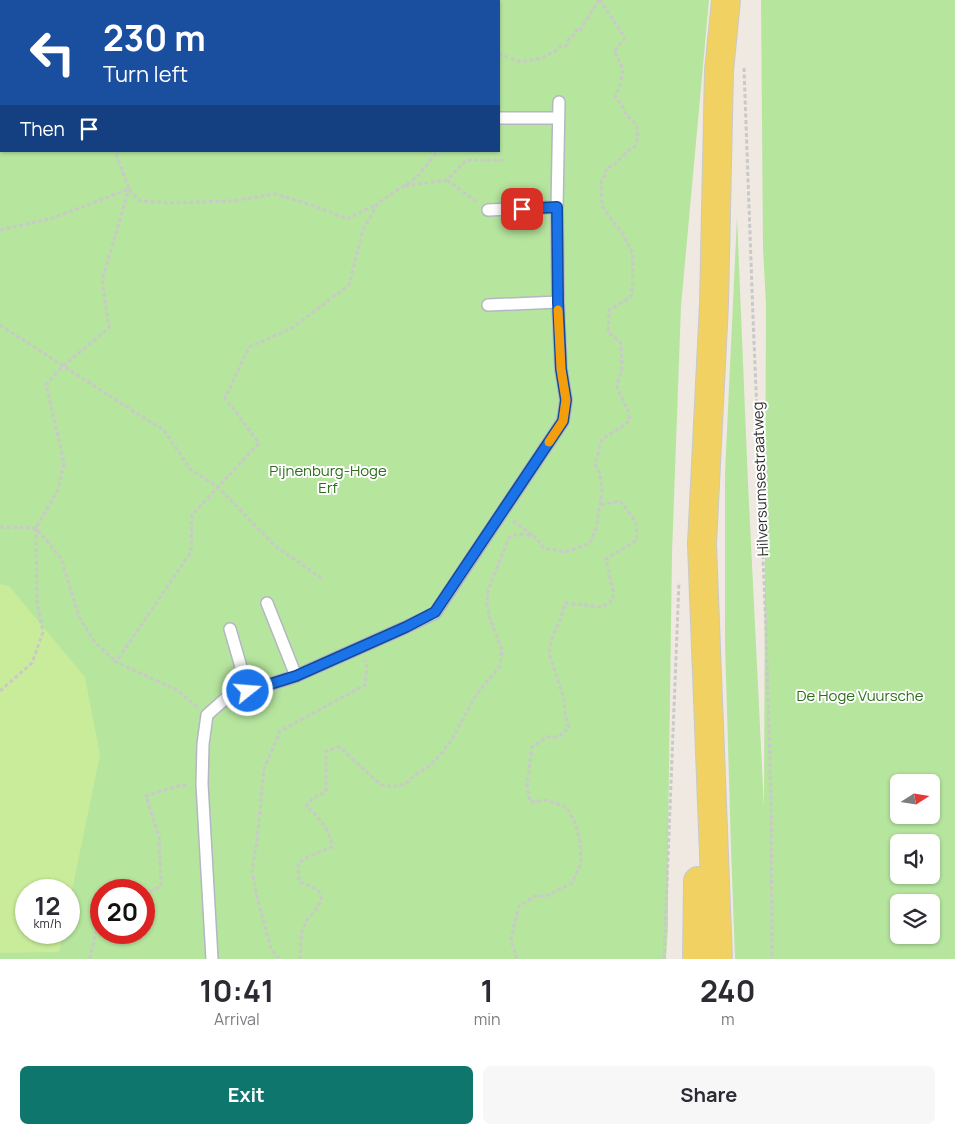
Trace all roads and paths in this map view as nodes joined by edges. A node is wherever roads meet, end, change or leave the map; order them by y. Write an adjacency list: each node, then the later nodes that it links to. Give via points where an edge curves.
1 (599, 0): 3 (path, via 566,46 542,58 521,62); 23 (path, via 624,38 614,51 623,69 616,97 626,115 636,124 638,137 635,146 606,168 600,182 602,206 633,254 632,295 609,310 608,332 621,344 622,369 617,388 630,420 602,439 595,466 600,473)
2 (726, 0): 29 (main road, via 719,71)
3 (500, 54)
4 (744, 59): 48 (path, Hilversumsestraatweg, via 766,630)
5 (559, 102): 7 (lane)
6 (500, 118): 7 (lane)
7 (558, 118): 15 (lane)
8 (115, 152): 13 (path)
9 (437, 152): 12 (path, via 416,178)
10 (504, 160): 11 (path, via 466,160)
11 (448, 180): 12 (path); 16 (path)
12 (404, 186): 14 (path)
13 (128, 189): 14 (path, via 140,201 172,203 232,201 275,194 347,219); 17 (path, via 53,218); 21 (path, via 102,280 109,328)
14 (378, 203): 22 (path, via 362,230 349,285 292,328 249,347 224,398 259,443)
15 (557, 207): 16 (lane); 18 (lane)
16 (488, 210)
17 (0, 230)
18 (558, 302): 19 (lane); 24 (lane, via 566,400 563,421)
19 (488, 305)
20 (0, 325): 21 (path)
21 (63, 366): 22 (path, via 164,430 190,469); 26 (path, via 46,384 64,463 58,490)
22 (218, 487): 28 (path, via 274,545); 33 (path, via 192,515 191,552)
23 (600, 505): 27 (path, via 590,543 566,552 544,548); 45 (path, via 620,501 636,522 637,540 606,559 613,600 602,607 565,603 549,653 564,699 569,728 532,747 527,786 530,802 547,800 566,807 580,841 581,864 572,883 546,896 535,896 519,906 511,939)
24 (502, 513): 27 (path); 32 (lane, via 435,612)
25 (0, 527): 26 (path)
26 (36, 528): 33 (path, via 61,558 79,617 94,641); 35 (path, via 37,603 42,632 32,663)
27 (535, 536): 44 (path, via 522,534 508,539 488,591 487,606 502,650 500,666 476,695 442,754 407,783 392,787 374,779 340,747 326,751 326,792 313,798 306,806 326,828 332,847 298,863 299,882 313,886 321,898 304,924)
28 (321, 578)
29 (703, 584): 46 (main road); 47 (main road)
30 (268, 603): 34 (lane)
31 (230, 630): 36 (lane)
32 (362, 646): 34 (lane); 43 (path, via 367,665 365,685 280,731 264,769 252,870 271,949)
33 (116, 662): 37 (path, via 176,690)
34 (296, 676): 36 (lane)
35 (0, 691)
36 (248, 691): 37 (lane, via 225,699)
37 (207, 715): 38 (lane)
38 (202, 784): 39 (path, via 178,786 146,796 159,837 161,886); 42 (lane)
39 (155, 889)
40 (93, 944): 41 (path)
41 (90, 959)
42 (212, 959)
43 (279, 959)
44 (301, 959)
45 (517, 959)
46 (697, 959)
47 (718, 959)
48 (772, 959)

